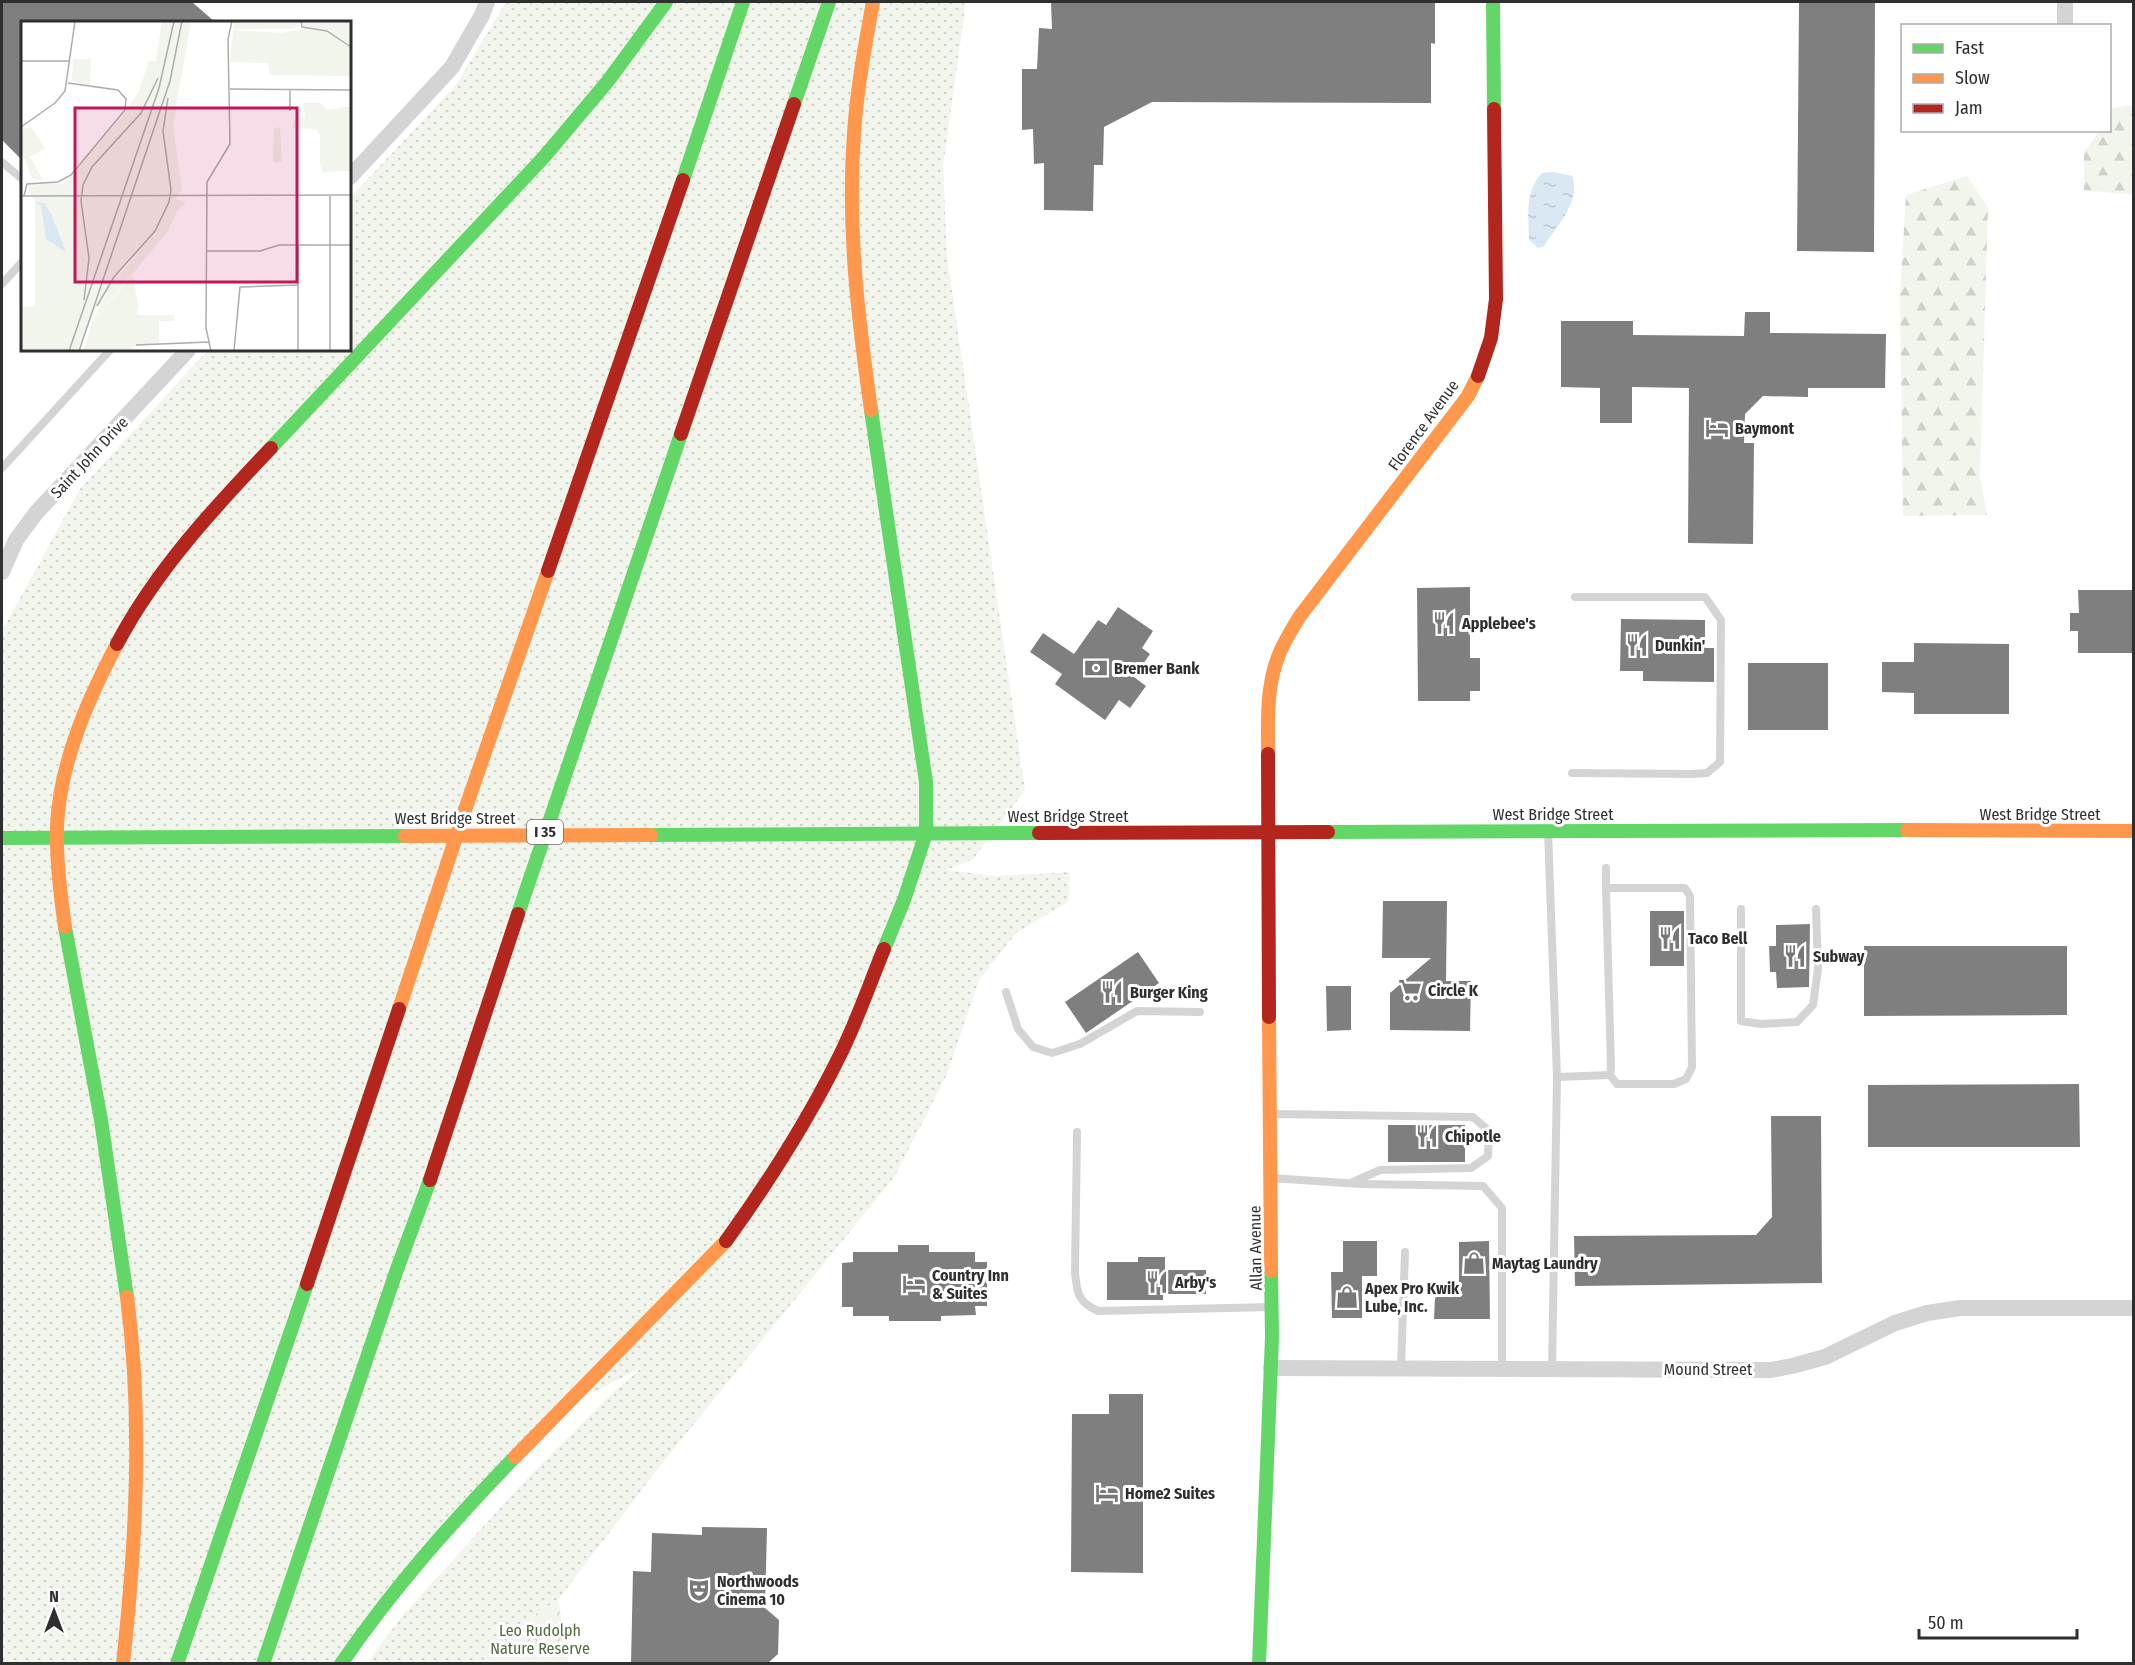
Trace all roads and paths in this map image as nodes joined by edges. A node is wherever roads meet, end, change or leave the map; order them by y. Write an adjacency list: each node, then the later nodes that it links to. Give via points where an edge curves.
1 (487, 2): 10 (street, via 452,67)
2 (666, 2): 25 (main road, via 584,112 227,495 156,583 120,638 77,736 58,808)
3 (743, 2): 46 (main road)
4 (829, 2): 47 (main road, I 35)
5 (873, 2): 22 (main road, via 853,150 854,277 926,782)
6 (1494, 2): 23 (main road, Florence Avenue, via 1496,299 1492,340 1468,396 1300,616 1277,659 1268,707)
7 (2065, 2): 8 (street)
8 (2065, 23)
9 (2, 162): 11 (lane)
10 (351, 176)
11 (21, 178)
12 (21, 263): 13 (lane)
13 (2, 284)
14 (109, 351): 16 (lane)
15 (187, 351): 17 (street, Saint John Drive, via 36,513 16,540)
16 (2, 468)
17 (2, 572)
18 (1575, 597): 19 (lane, via 1705,597 1721,620 1720,762 1700,774)
19 (1572, 773)
20 (1548, 831): 21 (main road, West Bridge Street); 23 (main road, West Bridge Street); 33 (lane)
21 (2133, 831)
22 (926, 833): 23 (main road, West Bridge Street); 25 (main road, West Bridge Street); 48 (main road, via 904,900 843,1049 770,1180 723,1245 415,1565)
23 (1267, 833): 34 (main road, Allan Avenue)
24 (2, 837): 25 (main road, West Bridge Street)
25 (57, 837): 45 (main road, via 58,890 107,1158 133,1354 136,1501)
26 (1606, 868): 27 (lane)
27 (1606, 888): 32 (lane); 32 (lane, via 1685,888 1690,896 1692,1067 1686,1079 1674,1084 1617,1084)
28 (1741, 909): 29 (lane, via 1741,1020 1761,1024 1797,1022 1813,1005 1818,969)
29 (1816, 909)
30 (1006, 992): 31 (lane, via 1018,1029 1033,1047 1052,1053 1080,1044 1137,1011)
31 (1200, 1012)
32 (1610, 1075): 33 (lane)
33 (1557, 1077): 44 (lane)
34 (1270, 1114): 36 (main road, Allan Avenue); 37 (lane, via 1473,1117 1489,1131 1488,1156 1471,1168 1380,1170)
35 (1077, 1132): 39 (lane, via 1075,1273 1082,1302 1098,1311)
36 (1270, 1178): 37 (lane); 39 (main road, Allan Avenue)
37 (1350, 1184): 43 (lane, via 1483,1186 1502,1208)
38 (1405, 1252): 42 (lane)
39 (1272, 1307): 41 (main road, Allan Avenue)
40 (2133, 1308): 44 (street, Mound Street, via 1960,1308 1927,1313 1895,1323 1825,1357 1771,1370)
41 (1271, 1368): 42 (street, Mound Street); 49 (main road, Allan Avenue)
42 (1401, 1368): 43 (street, Mound Street)
43 (1502, 1369): 44 (street, Mound Street)
44 (1552, 1369)
45 (123, 1664)
46 (177, 1664)
47 (263, 1664)
48 (341, 1664)
49 (1259, 1664)

